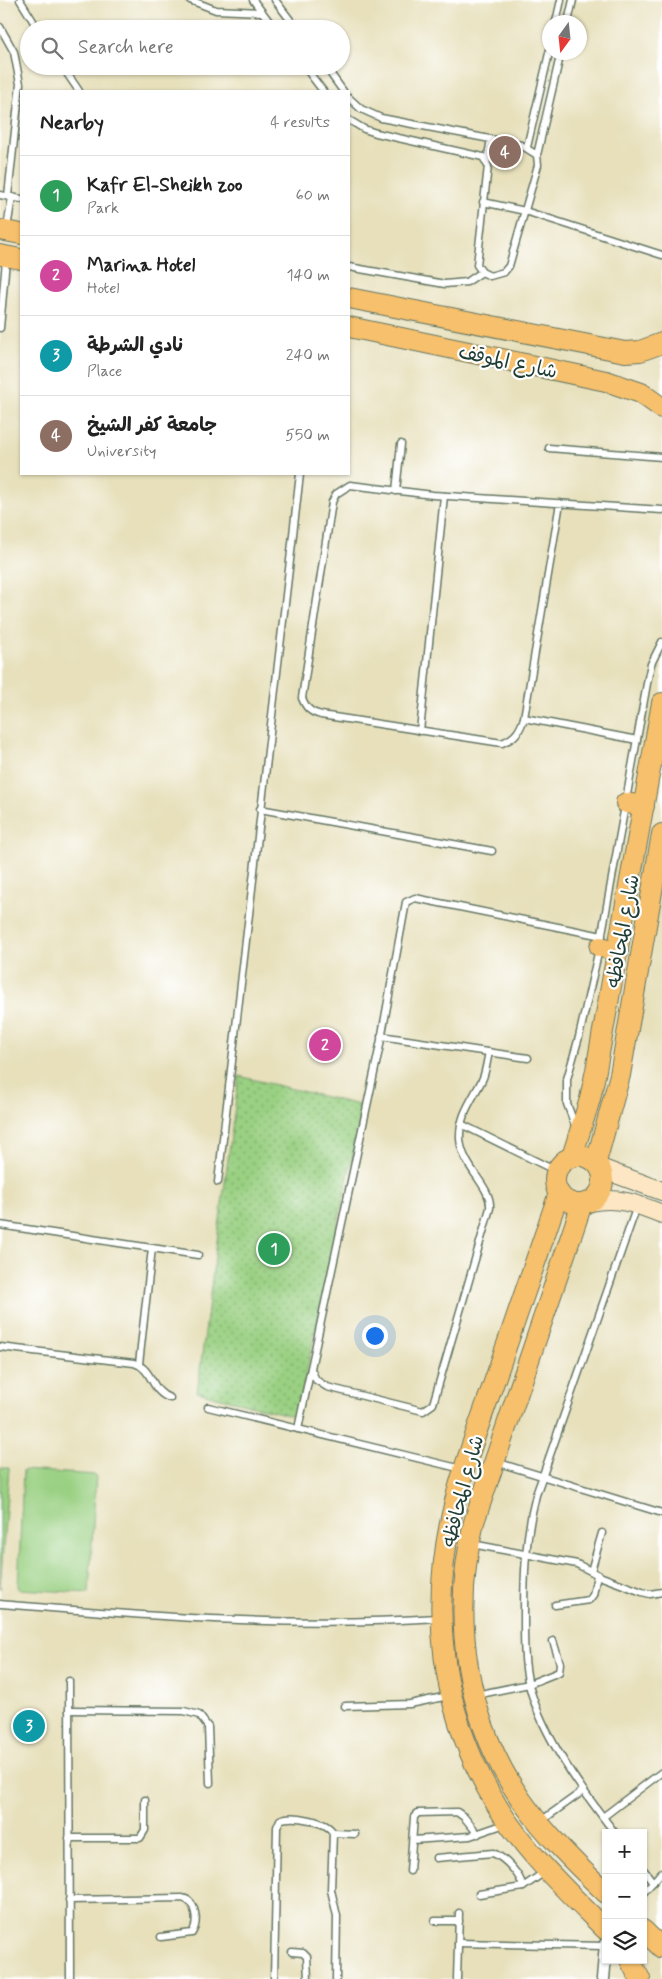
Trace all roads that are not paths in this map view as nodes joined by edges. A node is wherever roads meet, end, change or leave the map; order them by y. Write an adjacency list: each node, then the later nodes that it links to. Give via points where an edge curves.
1 (20, 0): 10 (lane)
2 (190, 0): 7 (lane, via 216,10)
3 (253, 0): 7 (lane)
4 (275, 0): 12 (lane)
5 (561, 0): 8 (lane)
6 (573, 0): 9 (lane)
7 (262, 12): 11 (lane)
8 (558, 15)
9 (570, 15)
10 (32, 20)
11 (268, 20)
12 (290, 20)
13 (0, 27): 29 (lane, via 14,52 20,84)
14 (547, 60): 25 (lane)
15 (559, 60): 26 (lane)
16 (68, 75): 19 (lane)
17 (311, 75): 20 (lane)
18 (331, 75): 21 (lane)
19 (78, 90)
20 (322, 90)
21 (342, 90)
22 (350, 99): 24 (lane, via 361,109 380,118)
23 (350, 121): 27 (lane, via 376,133 478,154)
24 (491, 139): 25 (lane); 27 (lane)
25 (527, 147): 26 (lane)
26 (537, 155): 32 (lane, via 538,165)
27 (487, 161): 31 (lane)
28 (0, 195): 29 (lane)
29 (10, 197): 30 (lane); 33 (lane)
30 (20, 199)
31 (483, 202): 32 (lane); 37 (lane, via 476,255)
32 (525, 211): 34 (lane); 37 (lane, via 509,266 498,276)
33 (9, 232)
34 (662, 255)
35 (9, 257): 39 (lane)
36 (350, 267): 37 (lane, via 445,284 466,282)
37 (482, 272)
38 (350, 298): 41 (main road, شارع الموقف, via 625,352 640,351)
39 (0, 328)
40 (350, 328): 42 (main road, شارع الموقف, via 606,381 641,394)
41 (662, 343)
42 (662, 408)
43 (401, 444): 47 (lane)
44 (549, 448): 45 (lane)
45 (662, 457)
46 (300, 475): 57 (lane)
47 (396, 491): 48 (lane); 54 (lane, via 350,485 336,494 332,502 302,698 312,713)
48 (444, 496): 49 (lane); 54 (lane)
49 (560, 503): 50 (lane); 53 (lane)
50 (662, 510)
51 (662, 642): 55 (lane, via 651,664)
52 (662, 703): 56 (main road, شارع المحافظه)
53 (524, 718): 54 (lane, via 517,734 502,744); 55 (lane)
54 (420, 731)
55 (637, 740): 56 (lane)
56 (635, 804): 60 (main road, شارع المحافظه)
57 (260, 809): 59 (lane); 69 (lane)
58 (662, 834): 67 (main road, شارع المحافظه, via 620,1075)
59 (492, 851)
60 (606, 945): 61 (lane, via 415,898 408,899); 65 (main road, شارع المحافظه, via 596,1070); 65 (lane, via 567,1080 566,1104)
61 (381, 1036): 62 (lane); 80 (lane)
62 (489, 1052): 63 (lane); 64 (lane, via 484,1075)
63 (528, 1058)
64 (461, 1124): 68 (lane); 80 (lane, via 463,1154 487,1192 490,1203 434,1404 427,1410 419,1410 327,1387 316,1380)
65 (580, 1134): 66 (main road, شارع المحافظه)
66 (572, 1156): 67 (main road, via 580,1155); 68 (main road)
67 (598, 1165): 70 (main road); 72 (main road, via 603,1183 596,1197)
68 (556, 1171): 71 (main road)
69 (218, 1182)
70 (662, 1191)
71 (559, 1193): 72 (main road, via 569,1202); 85 (main road, شارع المحافظه)
72 (586, 1203): 73 (main road, via 614,1199); 84 (main road, شارع المحافظه)
73 (638, 1205): 74 (main road); 86 (lane)
74 (662, 1214)
75 (0, 1225): 76 (lane)
76 (152, 1248): 77 (lane); 79 (lane)
77 (198, 1255)
78 (0, 1347): 79 (lane)
79 (138, 1364): 81 (lane, via 150,1374 157,1391)
80 (311, 1368): 83 (lane)
81 (170, 1398)
82 (208, 1407): 83 (lane)
83 (298, 1429): 85 (lane)
84 (494, 1461): 86 (lane); 89 (main road, شارع المحافظه)
85 (464, 1470): 95 (main road, شارع المحافظه, via 448,1531 443,1566)
86 (543, 1478): 87 (lane); 90 (lane, via 531,1514)
87 (662, 1513)
88 (602, 1533): 91 (lane)
89 (469, 1543): 90 (lane); 100 (main road, شارع المحافظه, via 463,1623)
90 (526, 1553): 91 (lane, via 577,1564); 98 (lane, via 524,1633)
91 (594, 1572): 92 (lane, via 642,1592); 94 (lane, via 593,1594 589,1600)
92 (662, 1592)
93 (0, 1604): 95 (lane, via 188,1619 322,1623)
94 (555, 1605)
95 (442, 1618): 99 (main road, شارع المحافظه)
96 (553, 1641): 98 (lane, via 560,1663 559,1672)
97 (69, 1681): 102 (lane)
98 (529, 1684): 100 (lane); 105 (lane, via 554,1741)
99 (450, 1696): 101 (lane, via 410,1704); 108 (main road, شارع المحافظه, via 468,1751)
100 (474, 1696): 109 (main road, شارع المحافظه, via 495,1755)
101 (345, 1706)
102 (69, 1710): 104 (lane, via 184,1711 199,1715 208,1727); 114 (lane)
103 (662, 1772): 107 (lane)
104 (210, 1783)
105 (583, 1791): 107 (lane); 109 (lane)
106 (145, 1800): 114 (lane, via 145,1830 140,1838)
107 (603, 1817): 110 (lane)
108 (508, 1823): 113 (lane); 117 (main road, شارع المحافظه)
109 (539, 1823): 123 (main road, شارع المحافظه)
110 (612, 1829)
111 (333, 1833): 112 (lane); 140 (lane, via 324,1823 288,1818 278,1823); 142 (lane, via 331,1890 337,1916)
112 (355, 1834)
113 (478, 1834): 115 (lane); 115 (lane, via 457,1812 420,1813 414,1818)
114 (69, 1838): 126 (lane)
115 (412, 1840): 118 (lane)
116 (436, 1858): 122 (lane, via 493,1853 500,1856 516,1874)
117 (547, 1870): 122 (lane); 130 (main road, شارع المحافظه)
118 (410, 1871)
119 (662, 1872): 121 (lane)
120 (647, 1874): 121 (lane)
121 (653, 1882): 124 (lane)
122 (523, 1887): 125 (lane)
123 (602, 1889)
124 (647, 1889)
125 (479, 1894)
126 (70, 1900): 132 (lane, via 182,1898 191,1901 195,1924 192,1933); 139 (lane)
127 (459, 1913): 129 (lane)
128 (436, 1921): 129 (lane)
129 (458, 1921): 133 (lane)
130 (602, 1926)
131 (647, 1934): 135 (main road)
132 (161, 1936)
133 (458, 1944): 134 (lane); 143 (lane)
134 (602, 1945)
135 (662, 1948)
136 (292, 1952): 141 (lane, via 307,1956)
137 (604, 1964): 144 (street)
138 (632, 1964): 145 (main road)
139 (70, 1979)
140 (274, 1979)
141 (308, 1979)
142 (336, 1979)
143 (457, 1979)
144 (603, 1979)
145 (640, 1979)

